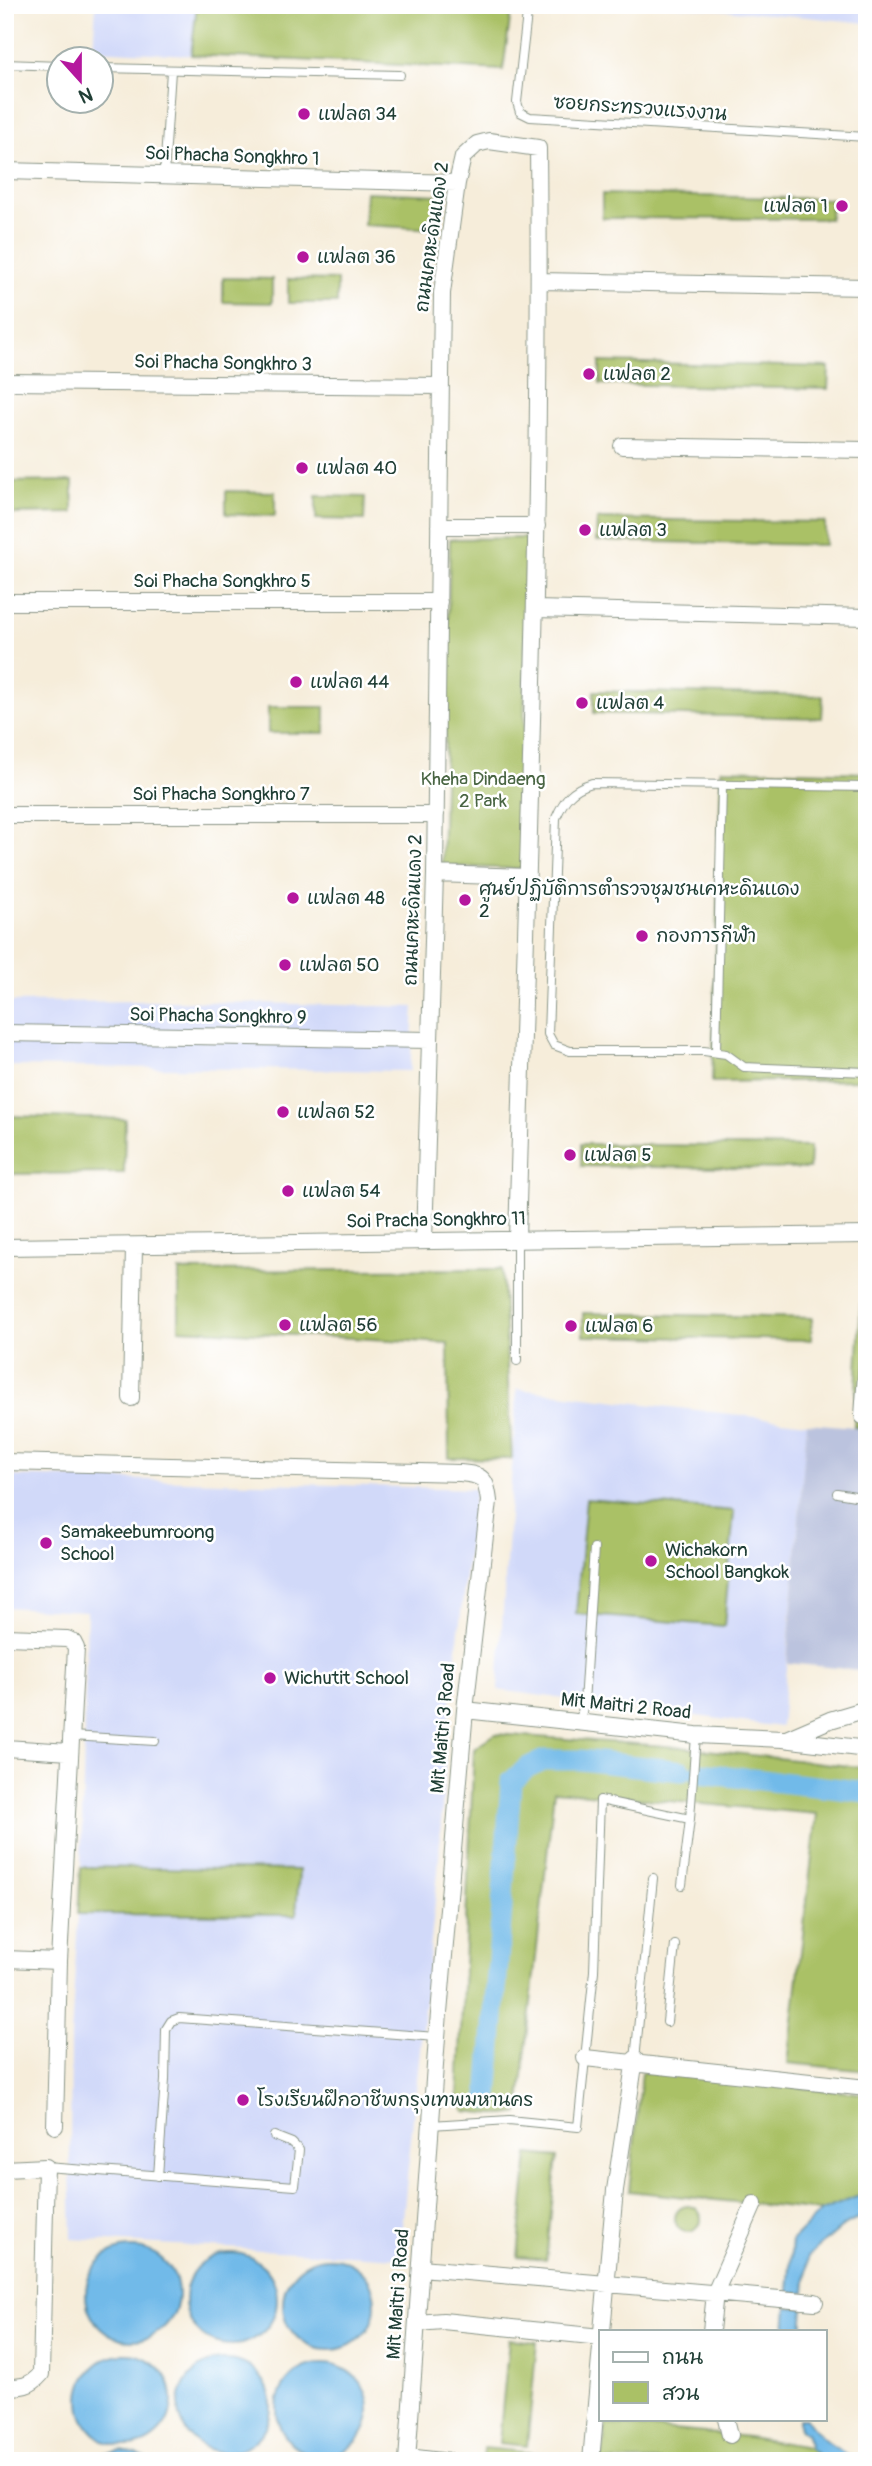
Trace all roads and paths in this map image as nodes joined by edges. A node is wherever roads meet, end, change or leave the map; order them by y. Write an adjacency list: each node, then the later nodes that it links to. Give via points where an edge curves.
1 (528, 5): 7 (lane, ซอยกระทรวงแรงงาน, via 517,102 520,111 530,117)
2 (5, 64): 3 (lane)
3 (46, 65)
4 (116, 69): 5 (lane)
5 (172, 71): 6 (lane); 9 (lane)
6 (400, 75)
7 (867, 137)
8 (5, 171): 9 (street, Soi Phacha Songkhro 1)
9 (164, 175): 10 (street, Soi Phacha Songkhro 1)
10 (457, 183): 11 (street, ถนนเคหะดินแดง 2, via 463,157 477,144 489,141 538,148); 14 (street, ถนนเคหะดินแดง 2, via 442,293)
11 (539, 281): 12 (street); 18 (street, ถนนเคหะดินแดง 2)
12 (867, 287)
13 (5, 382): 14 (street, Soi Phacha Songkhro 3)
14 (441, 386): 17 (street, ถนนเคหะดินแดง 2)
15 (622, 446): 16 (street)
16 (867, 450)
17 (439, 526): 18 (street); 20 (street, ถนนเคหะดินแดง 2)
18 (537, 526): 21 (street, ถนนเคหะดินแดง 2)
19 (5, 602): 20 (street, Soi Phacha Songkhro 5)
20 (439, 602): 26 (street, ถนนเคหะดินแดง 2)
21 (535, 609): 22 (street); 28 (street, ถนนเคหะดินแดง 2)
22 (867, 617)
23 (722, 786): 24 (lane); 31 (lane); 31 (lane, via 592,783 578,787 564,800 556,818 548,1034 554,1045 570,1051)
24 (867, 787)
25 (5, 815): 26 (street, Soi Phacha Songkhro 7)
26 (436, 815): 27 (street, ถนนเคหะดินแดง 2)
27 (435, 874): 28 (street); 30 (street, ถนนเคหะดินแดง 2)
28 (527, 877): 34 (street, ถนนเคหะดินแดง 2)
29 (5, 1033): 30 (street, Soi Phacha Songkhro 9)
30 (430, 1040): 35 (street, ถนนเคหะดินแดง 2)
31 (716, 1052): 32 (lane, via 744,1067)
32 (867, 1072)
33 (867, 1235): 34 (street, Soi Pracha Songkhro 11)
34 (517, 1240): 35 (street, Soi Pracha Songkhro 11); 39 (lane)
35 (424, 1241): 37 (street, Soi Pracha Songkhro 11)
36 (5, 1247): 37 (street, Soi Pracha Songkhro 11)
37 (134, 1247): 40 (street)
38 (867, 1360): 41 (street)
39 (517, 1361)
40 (131, 1398)
41 (865, 1417)
42 (5, 1462): 48 (street, Mit Maitri 3 Road, via 476,1475 483,1479 489,1501)
43 (837, 1493): 44 (lane)
44 (867, 1498)
45 (594, 1548): 49 (lane)
46 (5, 1637): 53 (street, via 74,1642)
47 (867, 1709): 51 (street, Mit Maitri 2 Road)
48 (465, 1710): 49 (street, Mit Maitri 2 Road); 63 (street, Mit Maitri 3 Road)
49 (580, 1721): 50 (street, Mit Maitri 2 Road)
50 (696, 1735): 51 (street, Mit Maitri 2 Road); 56 (lane)
51 (783, 1740): 55 (street, Mit Maitri 2 Road)
52 (155, 1741): 53 (lane)
53 (71, 1744): 54 (street); 61 (street)
54 (5, 1748)
55 (867, 1749)
56 (690, 1819): 58 (lane); 64 (lane, via 600,1800 594,1971)
57 (653, 1878): 65 (lane)
58 (682, 1885)
59 (676, 1945): 62 (lane)
60 (5, 1959): 61 (street)
61 (59, 1961): 68 (street)
62 (667, 2022)
63 (437, 2037): 67 (street, Mit Maitri 3 Road); 72 (lane, via 171,2021 166,2029)
64 (585, 2058): 65 (street); 67 (lane, via 578,2127 509,2120)
65 (634, 2064): 66 (street); 75 (street)
66 (867, 2088)
67 (431, 2125): 74 (street, Mit Maitri 3 Road)
68 (55, 2126)
69 (274, 2136): 72 (lane, via 299,2150 295,2186)
70 (46, 2167): 71 (street); 72 (lane); 83 (street, via 41,2374 33,2384)
71 (5, 2169)
72 (158, 2176)
73 (754, 2204): 76 (street)
74 (421, 2267): 75 (street); 78 (street, Mit Maitri 3 Road)
75 (607, 2283): 76 (street); 79 (street)
76 (715, 2293): 77 (street); 80 (street)
77 (815, 2302)
78 (417, 2323): 81 (street, via 443,2321); 84 (street, Mit Maitri 3 Road)
79 (602, 2330)
80 (711, 2330)
81 (599, 2337)
82 (599, 2370): 86 (street)
83 (5, 2387)
84 (407, 2457): 85 (lane)
85 (475, 2461)
86 (591, 2461)

